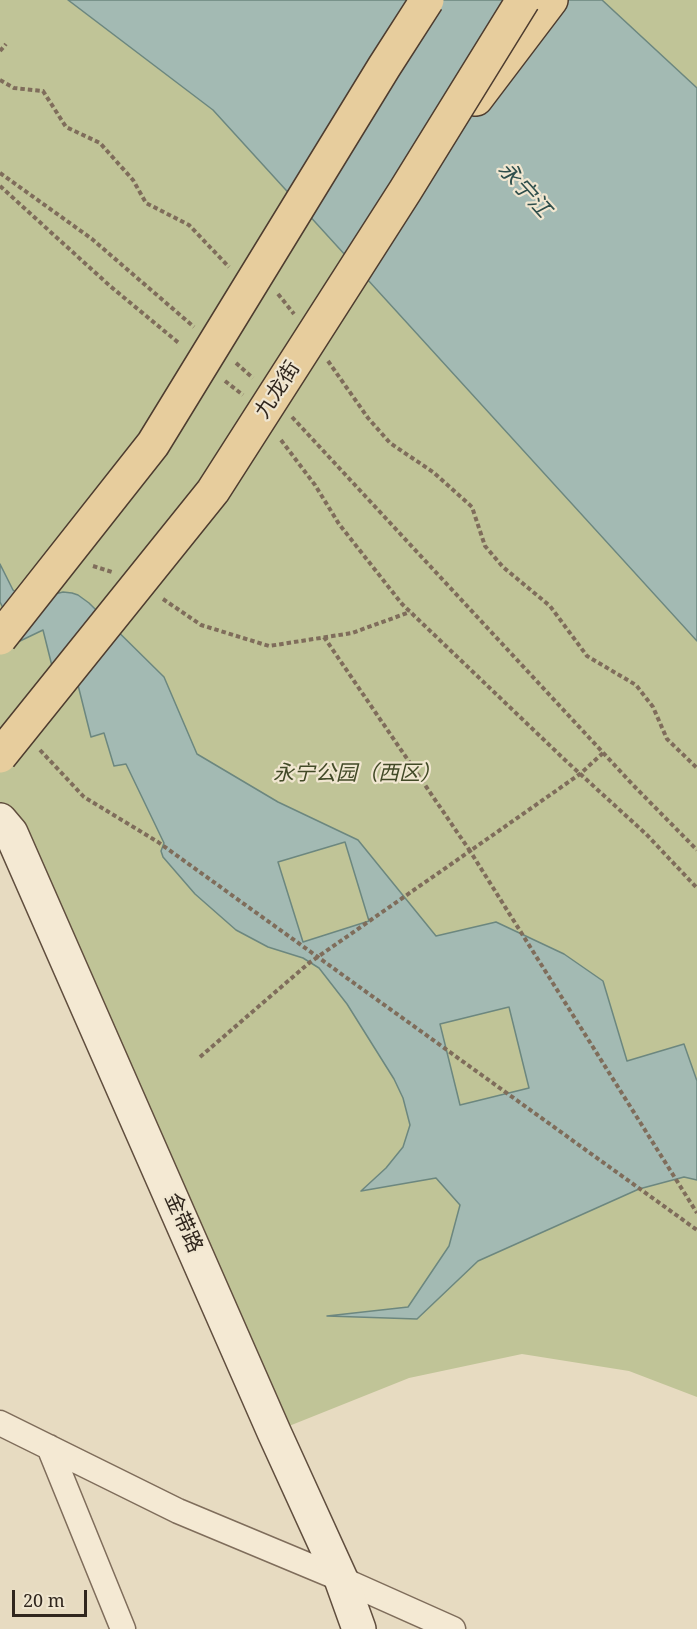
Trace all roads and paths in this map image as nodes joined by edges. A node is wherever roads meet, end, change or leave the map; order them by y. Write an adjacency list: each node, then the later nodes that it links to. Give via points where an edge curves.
1 (416, 0): 7 (main road, bridge)
2 (427, 0): 7 (main road, bridge)
3 (524, 0): 11 (main road, 九龙街, bridge)
4 (551, 0): 11 (main road, bridge)
5 (6, 44): 6 (path)
6 (0, 51)
7 (384, 67): 29 (main road, bridge, via 153,444)
8 (0, 80): 12 (path, via 14,88 43,91 66,127 100,143 133,180 146,203 189,225 229,267)
9 (0, 173): 15 (path, via 92,239)
10 (0, 186): 16 (path)
11 (405, 191): 32 (main road, 九龙街, bridge, via 213,491)
12 (239, 272)
13 (270, 289): 14 (path, via 280,295)
14 (301, 323)
15 (196, 329)
16 (182, 345)
17 (231, 359): 20 (path)
18 (328, 360): 33 (path, via 390,443 433,472 472,507 485,546 503,567 550,606 587,656 636,685 653,707 667,739)
19 (218, 375): 21 (path)
20 (258, 382)
21 (245, 397)
22 (291, 416): 31 (path)
23 (274, 431): 27 (path, via 339,524)
24 (88, 564): 25 (path)
25 (120, 574)
26 (157, 596): 28 (path, via 201,625 269,646)
27 (410, 612): 28 (path, via 352,633); 34 (path)
28 (324, 637): 37 (path)
29 (0, 638)
30 (38, 748): 39 (path, via 84,796 158,842)
31 (603, 753): 34 (path); 36 (path)
32 (0, 756)
33 (697, 768)
34 (580, 774): 37 (path); 38 (path, via 646,834)
35 (0, 820): 45 (main road, 金带路, via 11,833)
36 (697, 850)
37 (470, 851): 39 (path); 41 (path)
38 (697, 888)
39 (318, 957): 40 (path); 42 (path)
40 (200, 1058)
41 (697, 1213)
42 (697, 1230)
43 (0, 1423): 44 (street)
44 (49, 1447): 45 (street, via 178,1511); 46 (street)
45 (341, 1579): 47 (main road, 金带路); 48 (street)
46 (123, 1629)
47 (359, 1629)
48 (453, 1629)

